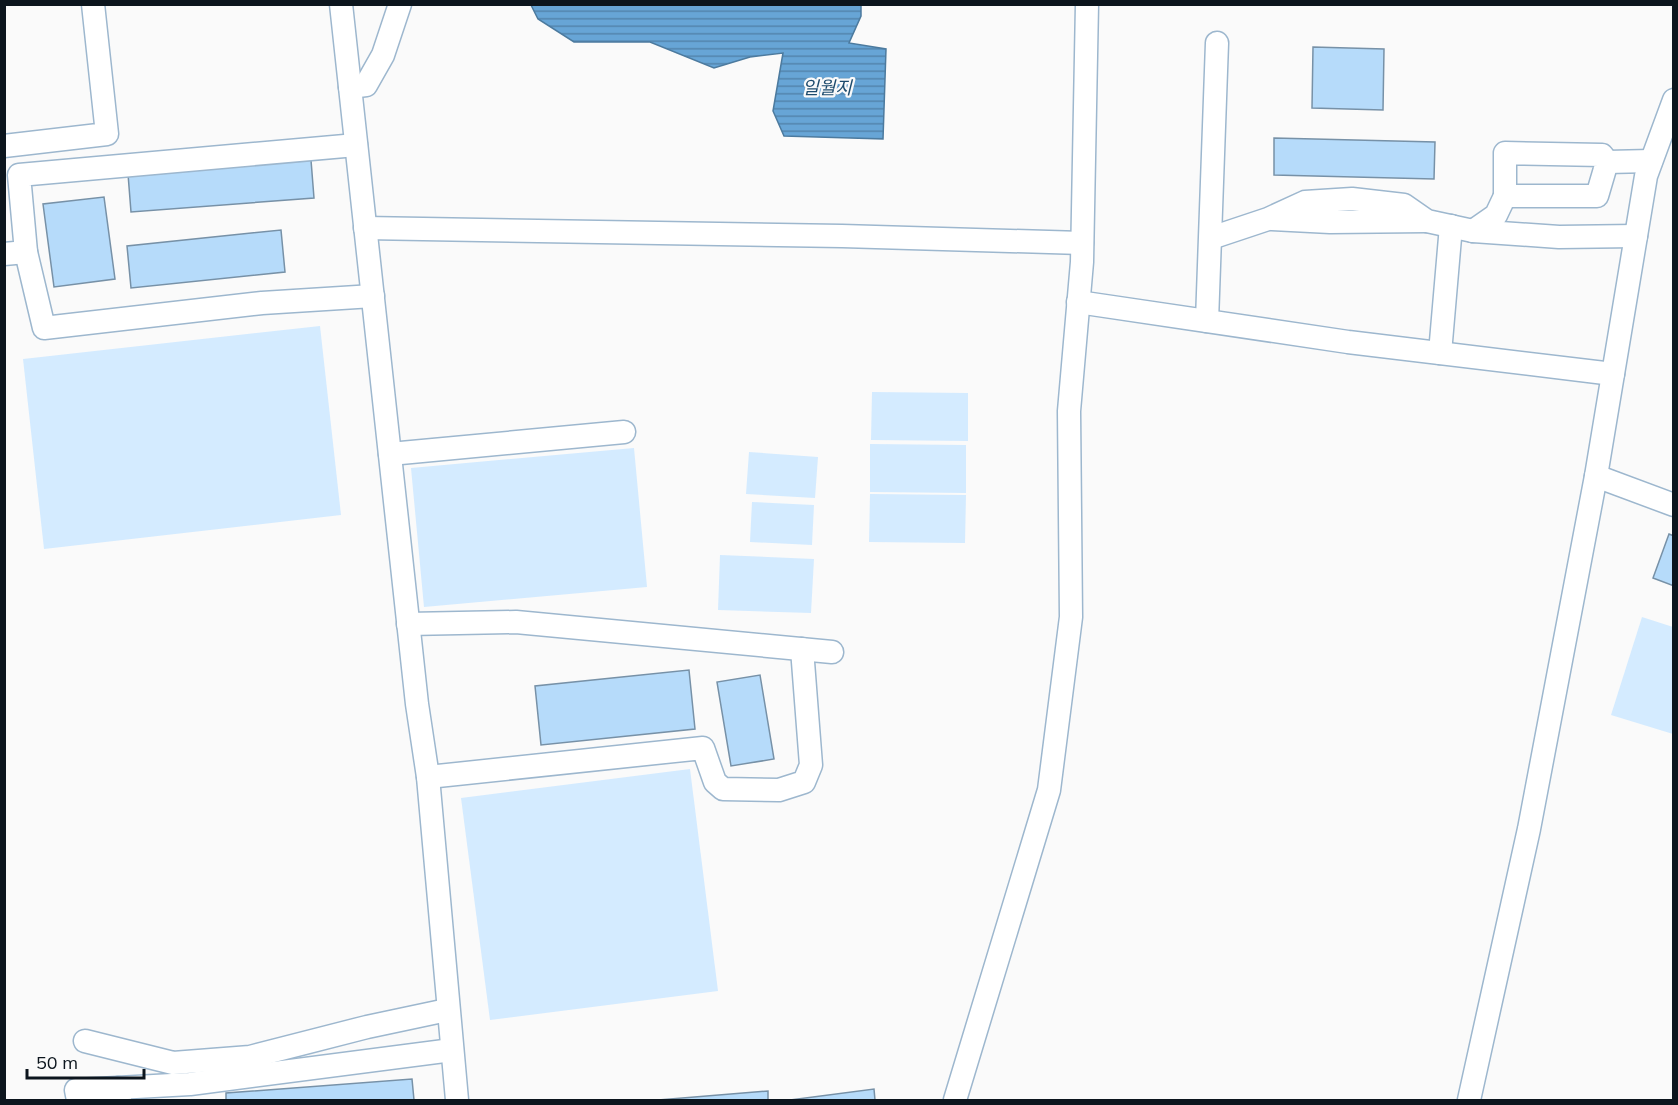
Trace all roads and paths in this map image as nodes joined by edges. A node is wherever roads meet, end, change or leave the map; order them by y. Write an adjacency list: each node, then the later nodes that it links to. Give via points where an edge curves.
1 (93, 4): 9 (lane, via 107,134)
2 (341, 4): 6 (lane)
3 (400, 4): 6 (lane, via 383,55 366,85)
4 (1087, 4): 17 (lane)
5 (1217, 43): 16 (lane)
6 (350, 87): 8 (lane)
7 (1674, 100): 10 (lane)
8 (356, 145): 13 (lane); 18 (lane, via 19,175)
9 (4, 146)
10 (1651, 161): 11 (lane); 15 (lane)
11 (1607, 162): 12 (lane, via 1597,196); 12 (lane, via 1602,155 1505,153)
12 (1505, 196): 14 (lane, via 1496,215)
13 (365, 228): 17 (lane); 19 (lane)
14 (1462, 228): 15 (lane, via 1559,237); 16 (lane, via 1427,221 1404,206 1352,199 1305,202); 22 (lane)
15 (1636, 236): 23 (lane)
16 (1211, 238): 21 (lane)
17 (1082, 243): 20 (lane)
18 (15, 253): 19 (lane, via 44,328 262,303)
19 (373, 296): 25 (lane)
20 (1078, 302): 21 (lane); 38 (lane, via 1069,411 1071,617 1049,790)
21 (1207, 321): 22 (lane)
22 (1440, 353): 23 (lane)
23 (1613, 374): 26 (lane)
24 (624, 432): 25 (lane)
25 (390, 454): 28 (lane)
26 (1596, 476): 27 (lane); 39 (lane, via 1529,829)
27 (1674, 505)
28 (408, 624): 29 (lane, via 516,622); 31 (lane)
29 (802, 649): 30 (lane); 31 (lane, via 812,765 804,782 779,789 723,789 715,782 703,748)
30 (832, 652)
31 (428, 777): 32 (lane)
32 (447, 1010): 33 (lane, via 250,1057 173,1063); 34 (lane)
33 (85, 1041)
34 (452, 1050): 35 (lane); 37 (lane)
35 (119, 1094): 36 (lane, via 76,1090)
36 (78, 1101)
37 (457, 1101)
38 (955, 1101)
39 (1469, 1101)

